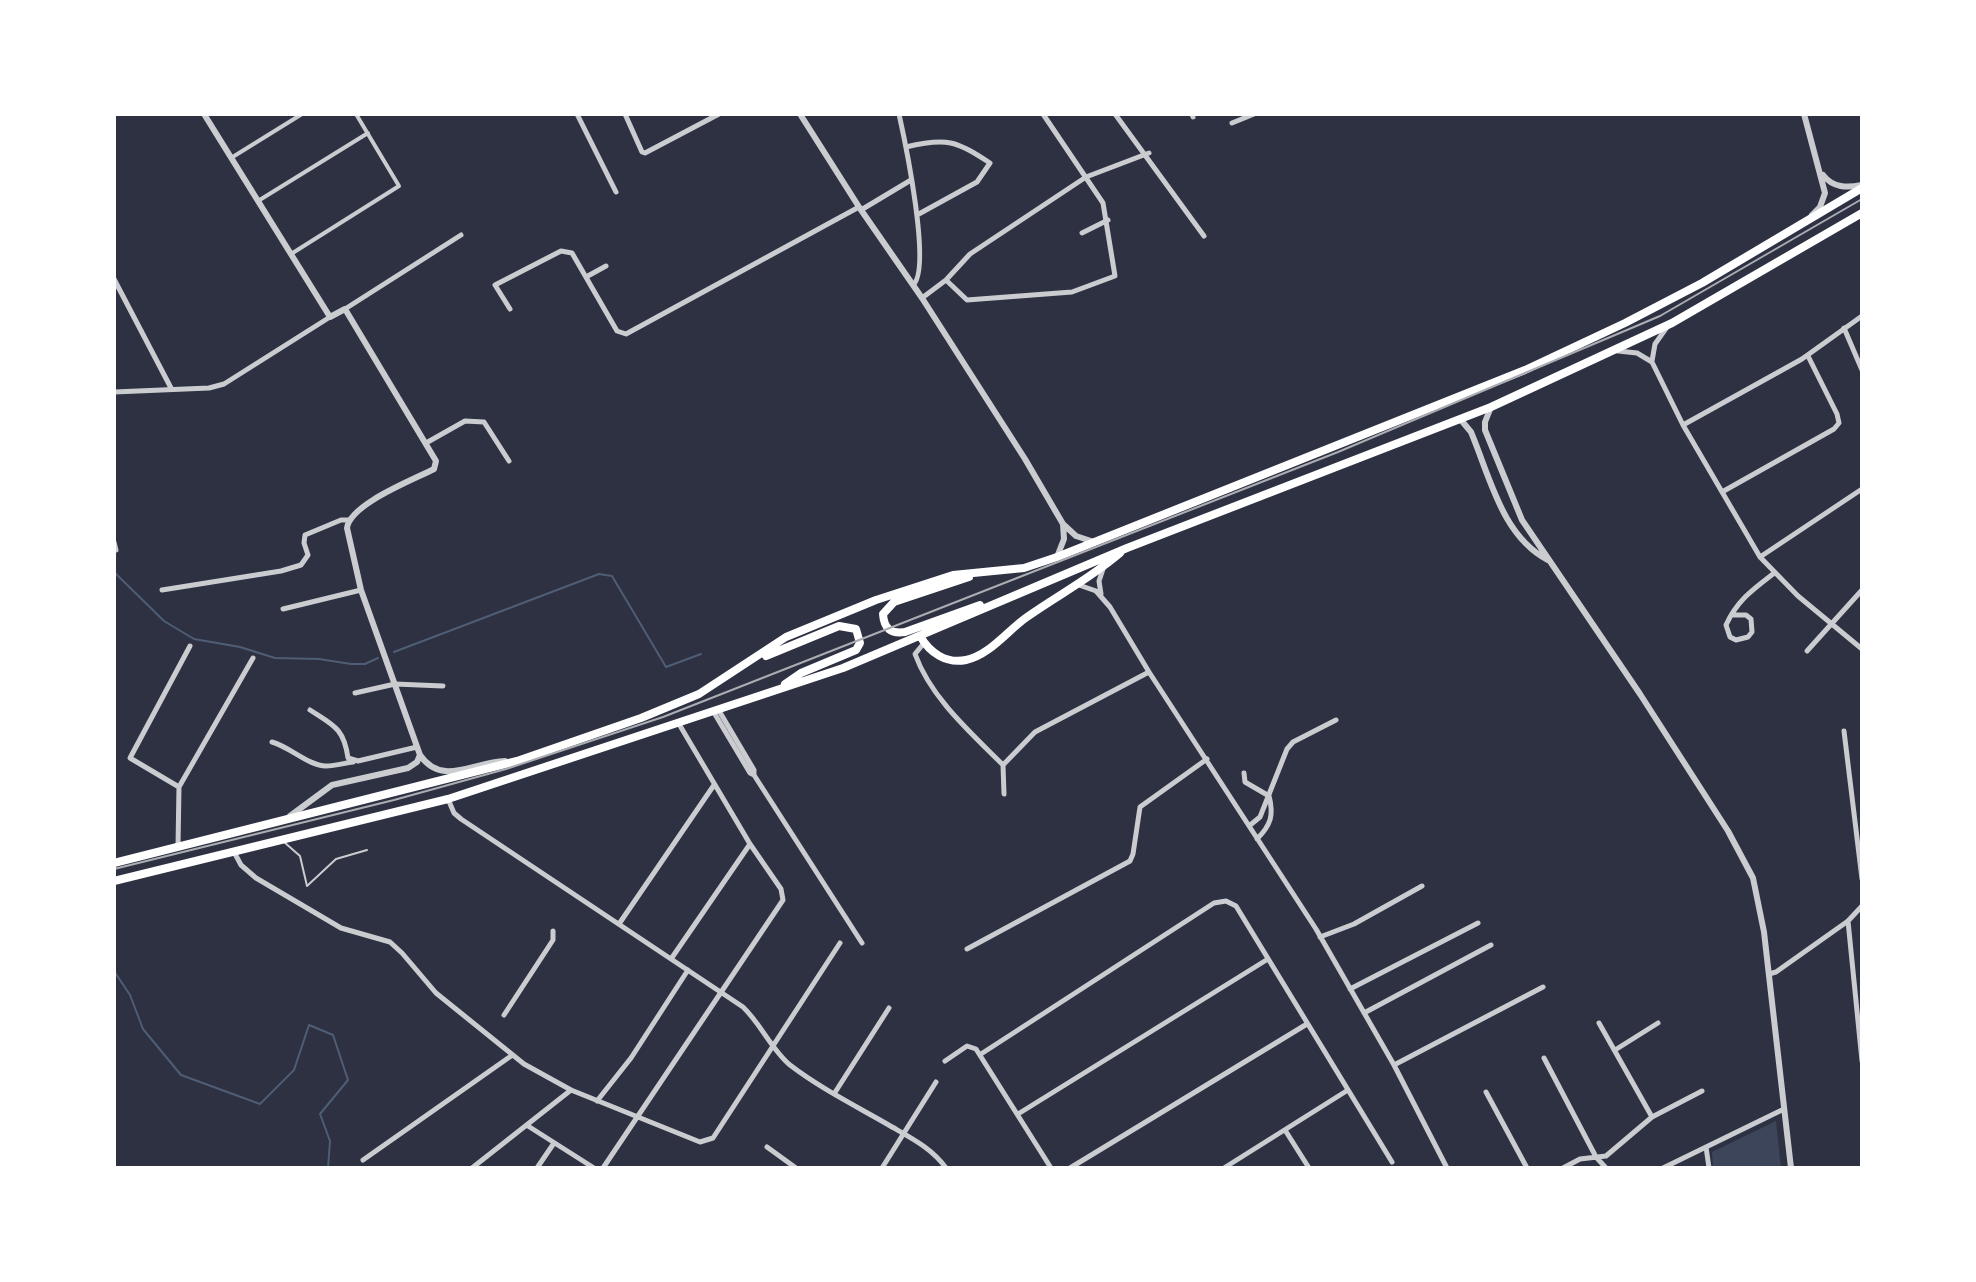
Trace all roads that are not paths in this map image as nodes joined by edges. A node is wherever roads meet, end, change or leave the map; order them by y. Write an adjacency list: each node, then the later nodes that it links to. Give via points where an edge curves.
1 (204, 114): 17 (street)
2 (302, 114): 17 (street)
3 (356, 114): 14 (street)
4 (577, 114): 22 (street)
5 (625, 114): 6 (street, via 645,153)
6 (719, 114)
7 (800, 114): 24 (street)
8 (899, 114): 15 (street)
9 (1043, 114): 19 (street)
10 (1115, 114): 16 (street)
11 (1254, 114): 13 (street)
12 (1804, 114): 18 (street)
13 (1232, 123)
14 (368, 133): 23 (street); 32 (street, via 399,186)
15 (906, 147): 20 (street); 26 (street, via 936,140 964,147 990,163 977,182)
16 (1146, 154): 19 (street); 31 (street)
17 (231, 158): 23 (street)
18 (1821, 172): 21 (street, via 1840,186); 28 (street, via 1823,201)
19 (1086, 177): 27 (street); 36 (street, via 970,254)
20 (911, 180): 24 (street); 26 (street)
21 (1862, 186): 28 (main road)
22 (616, 192)
23 (258, 201): 32 (street)
24 (860, 208): 34 (street, via 626,334 617,331); 37 (street)
25 (1862, 213): 43 (main road)
26 (917, 215): 37 (street, via 920,275)
27 (1108, 220): 29 (street); 36 (street, via 1115,276 1072,292 967,300)
28 (1800, 224): 63 (main road, via 1702,283 1525,370)
29 (1082, 233)
30 (461, 235): 39 (street)
31 (1204, 236)
32 (291, 254): 42 (street)
33 (606, 266): 34 (street)
34 (586, 277): 40 (street, via 572,253 561,251 495,285)
35 (114, 279): 49 (street)
36 (946, 280): 38 (street)
37 (913, 285): 38 (street)
38 (922, 298): 61 (street)
39 (345, 309): 42 (street); 54 (street)
40 (510, 309)
41 (1862, 316): 44 (street)
42 (330, 317): 49 (street, via 224,384)
43 (1672, 323): 45 (main road); 47 (street, via 1659,336)
44 (1844, 328): 46 (street); 48 (street)
45 (1609, 353): 47 (street, via 1637,353); 51 (main road)
46 (1808, 356): 53 (street); 59 (street, via 1839,423)
47 (1652, 362): 53 (street)
48 (1862, 370)
49 (171, 388): 50 (street)
50 (114, 392)
51 (1491, 407): 52 (main road); 56 (street, via 1485,430)
52 (1461, 420): 57 (street); 64 (main road)
53 (1683, 425): 59 (street)
54 (426, 443): 55 (street, via 465,421 484,422); 60 (street, via 436,461 434,469 364,505)
55 (509, 461)
56 (1499, 467): 57 (street); 68 (street, via 1517,510)
57 (1488, 472): 68 (street, via 1517,535)
58 (1862, 489): 67 (street)
59 (1722, 492): 67 (street)
60 (348, 520): 73 (street, via 305,535 308,555 301,565); 74 (street)
61 (1063, 524): 63 (street); 66 (street)
62 (114, 542): 65 (street)
63 (1095, 543): 66 (main road)
64 (1127, 548): 69 (main road); 76 (main road)
65 (116, 550)
66 (1057, 557): 70 (main road, via 1024,568)
67 (1760, 557): 71 (street)
68 (1551, 562): 135 (street, via 1741,854 1760,903)
69 (1104, 567): 72 (main road); 77 (street)
70 (985, 571): 76 (main road, via 894,602 883,614 883,623 888,630 905,632); 86 (main road, via 953,575 876,600 786,637)
71 (1773, 574): 79 (street, via 1737,603); 80 (street)
72 (1077, 586): 77 (street); 81 (main road, via 973,658 945,658)
73 (162, 590)
74 (361, 590): 78 (street); 88 (street)
75 (1862, 590): 80 (street)
76 (1016, 594): 81 (main road)
77 (1102, 595): 87 (street)
78 (283, 609)
79 (1733, 615): 79 (street, via 1727,631 1743,640 1753,625 1746,615)
80 (1832, 625): 83 (street); 84 (street)
81 (922, 640): 90 (main road); 103 (street, via 915,654 920,668 954,716)
82 (190, 646): 106 (street, via 130,758)
83 (1862, 649)
84 (1807, 651)
85 (253, 658): 106 (street)
86 (746, 665): 90 (main road, via 839,626 856,629 856,650 801,673); 102 (main road, via 699,694)
87 (1149, 672): 100 (street); 103 (street, via 1035,732)
88 (395, 684): 89 (street); 91 (street); 98 (street)
89 (443, 686)
90 (778, 689): 93 (main road)
91 (355, 693)
92 (310, 710): 101 (street, via 339,728 348,758)
93 (716, 710): 95 (main road); 129 (street, via 750,773)
94 (1336, 720): 108 (street, via 1293,742)
95 (679, 724): 105 (street); 109 (main road)
96 (1844, 731): 119 (street)
97 (272, 742): 101 (street, via 312,763)
98 (417, 747): 99 (street); 101 (street)
99 (420, 755): 102 (street, via 431,769 444,772); 110 (street, via 408,768 332,785)
100 (1207, 759): 111 (street); 131 (street, via 1140,807 1130,861)
101 (358, 761)
102 (517, 761): 110 (main road)
103 (1003, 765): 107 (street)
104 (1244, 773): 108 (street, via 1245,782)
105 (714, 785): 114 (street); 125 (street)
106 (179, 787): 115 (street)
107 (1004, 794)
108 (1269, 796): 111 (street, via 1260,817); 112 (street, via 1272,817)
109 (448, 799): 113 (main road); 125 (street, via 461,819)
110 (283, 821): 115 (main road)
111 (1249, 826): 112 (street)
112 (1257, 839): 127 (street)
113 (282, 841): 116 (lane, via 300,856 307,886 336,859); 117 (main road)
114 (750, 844): 132 (street); 138 (street, via 783,900)
115 (178, 847): 118 (main road)
116 (367, 850)
117 (234, 852): 120 (main road); 148 (street, via 256,878 330,922 390,942 436,993)
118 (114, 863)
119 (1862, 879)
120 (114, 881)
121 (1422, 886): 127 (street)
122 (1862, 906): 123 (street)
123 (1848, 921): 135 (street); 151 (street)
124 (1478, 923): 137 (street)
125 (619, 924): 132 (street)
126 (553, 931): 141 (street, via 553,940)
127 (1320, 937): 137 (street)
128 (840, 943): 145 (street)
129 (862, 943)
130 (1491, 945): 140 (street)
131 (967, 949)
132 (671, 959): 134 (street)
133 (1268, 959): 144 (street); 147 (street, via 1236,906 1214,903); 161 (street)
134 (688, 970): 138 (street); 159 (street)
135 (1768, 974): 160 (street)
136 (1543, 987): 152 (street)
137 (1350, 989): 140 (street)
138 (723, 992): 145 (street, via 754,1017); 162 (street)
139 (889, 1008): 158 (street)
140 (1364, 1013): 152 (street)
141 (504, 1015)
142 (1599, 1023): 146 (street)
143 (1658, 1023): 146 (street)
144 (1307, 1024): 155 (street); 181 (street)
145 (774, 1046): 158 (street, via 792,1066); 162 (street, via 713,1138 696,1141)
146 (1615, 1050): 163 (street)
147 (981, 1054): 150 (street, via 967,1046); 161 (street)
148 (511, 1056): 154 (street); 171 (street)
149 (1544, 1058): 170 (street)
150 (945, 1061)
151 (1862, 1061)
152 (1394, 1065): 184 (street)
153 (936, 1082): 166 (street)
154 (571, 1090): 159 (street); 164 (street)
155 (1348, 1090): 165 (street); 172 (street)
156 (1702, 1091): 163 (street)
157 (1486, 1092): 185 (street)
158 (834, 1094): 166 (street)
159 (597, 1101): 162 (street)
160 (1784, 1109): 169 (street); 190 (street)
161 (1018, 1114): 180 (street)
162 (636, 1116): 176 (street)
163 (1652, 1117): 170 (street, via 1606,1156)
164 (528, 1126): 167 (street); 173 (street)
165 (1285, 1130): 182 (street); 183 (street)
166 (905, 1134): 178 (street); 179 (street, via 936,1154)
167 (554, 1143): 174 (street); 175 (street)
168 (767, 1147): 177 (street)
169 (1706, 1147): 188 (street); 189 (street)
170 (1596, 1157): 186 (street); 187 (street)
171 (363, 1160)
172 (1392, 1162)
173 (472, 1168)
174 (537, 1168)
175 (594, 1168)
176 (603, 1168)
177 (796, 1168)
178 (882, 1168)
179 (946, 1168)
180 (1051, 1168)
181 (1070, 1168)
182 (1224, 1168)
183 (1309, 1168)
184 (1447, 1168)
185 (1527, 1168)
186 (1563, 1168)
187 (1606, 1168)
188 (1663, 1168)
189 (1709, 1168)
190 (1791, 1168)

